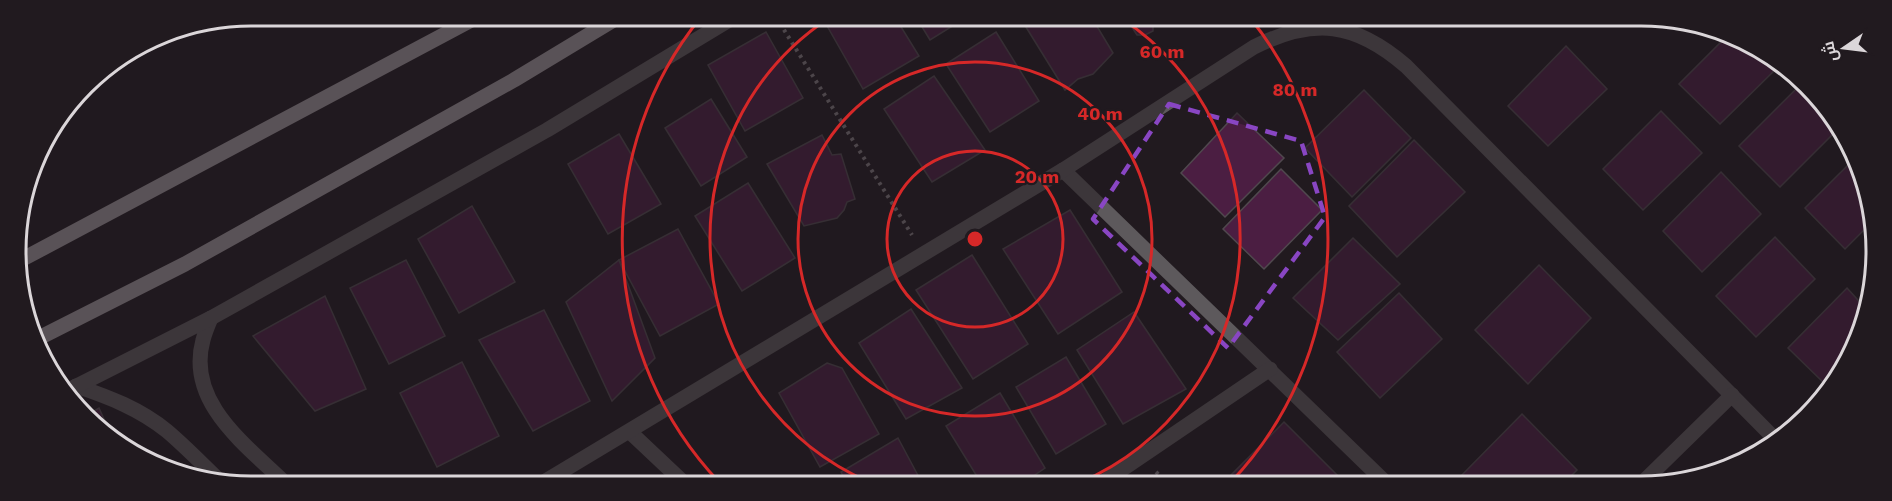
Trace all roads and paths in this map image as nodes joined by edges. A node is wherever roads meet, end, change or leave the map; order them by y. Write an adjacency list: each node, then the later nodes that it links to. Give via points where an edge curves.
1 (460, 26): 7 (main road)
2 (603, 26): 9 (main road, via 195,258)
3 (718, 26): 8 (street, via 547,130)
4 (782, 26): 6 (path)
5 (1063, 170): 6 (street); 10 (street); 13 (street, via 1278,35 1305,29 1333,29 1360,35 1385,48 1406,66)
6 (924, 254): 14 (street)
7 (26, 257)
8 (211, 318): 11 (street); 18 (street, via 202,341 205,392 216,414)
9 (43, 336)
10 (1270, 369): 21 (street); 22 (street)
11 (73, 388)
12 (75, 391): 16 (street, via 109,397 139,412 167,431)
13 (1732, 395): 15 (street); 17 (street)
14 (630, 432): 19 (street); 20 (street)
15 (1771, 435)
16 (210, 472)
17 (1650, 475)
18 (278, 476)
19 (554, 476)
20 (677, 476)
21 (1112, 476)
22 (1379, 476)

